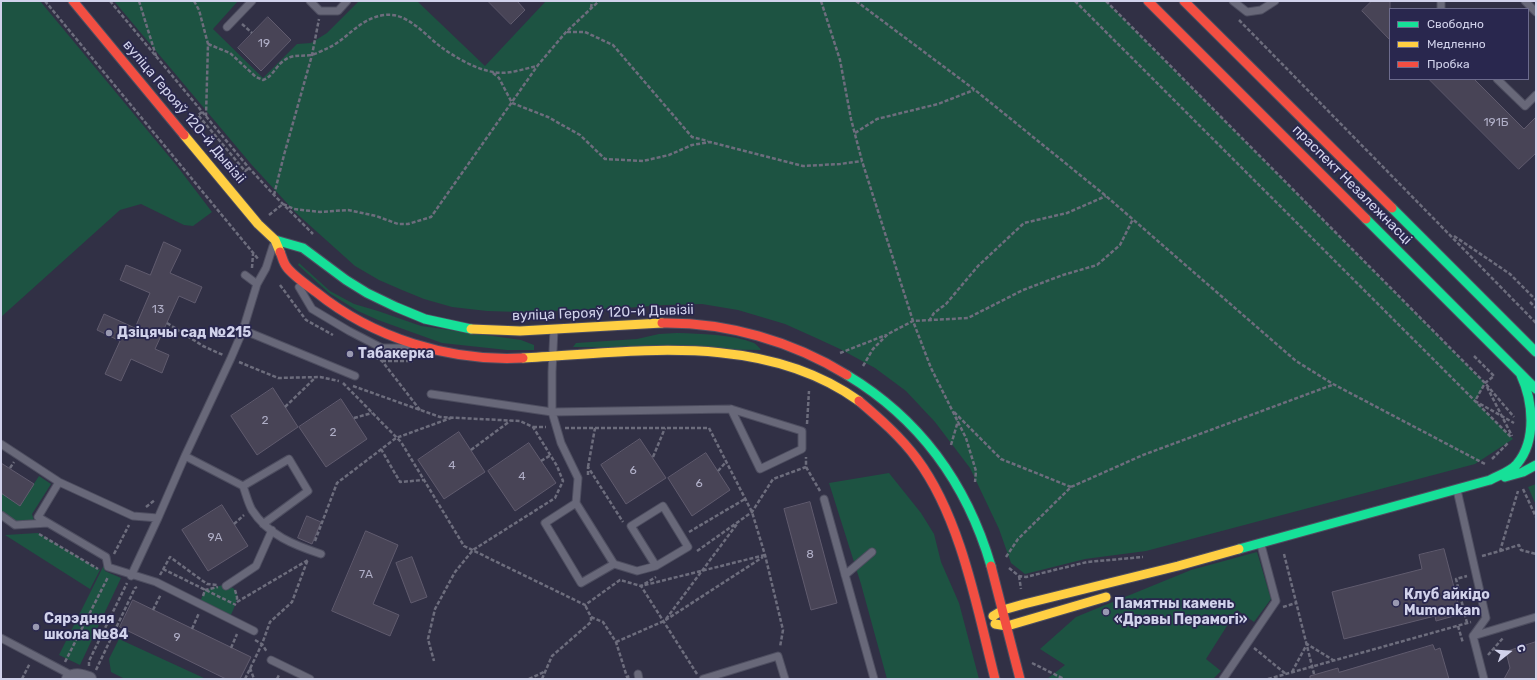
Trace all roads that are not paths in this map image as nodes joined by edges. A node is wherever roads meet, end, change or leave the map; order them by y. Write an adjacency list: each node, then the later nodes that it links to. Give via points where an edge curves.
1 (73, 1): 14 (main road, вуліца Герояў 120-й Дывізіі, via 258,224)
2 (252, 1): 11 (lane)
3 (310, 1): 4 (lane, via 320,11 338,10)
4 (347, 1)
5 (1148, 1): 23 (main road, праспект Незалежнасці)
6 (1184, 1): 21 (main road, праспект Незалежнасці)
7 (1233, 1): 8 (lane, via 1247,12 1261,10)
8 (1275, 1)
9 (1525, 1): 10 (lane)
10 (1536, 12)
11 (226, 27)
12 (1498, 80): 13 (lane, via 1525,106)
13 (1536, 96)
14 (275, 240): 15 (main road, вуліца Герояў 120-й Дывізіі); 17 (lane, via 266,268); 18 (main road, вуліца Герояў 120-й Дывізіі, via 302,247 354,285 398,309 420,317 473,329)
15 (286, 266): 20 (main road, вуліца Герояў 120-й Дывізіі, via 318,294 354,319 381,332); 20 (lane, via 312,309 349,331 382,348)
16 (245, 274): 17 (lane)
17 (257, 284): 19 (lane)
18 (554, 329): 22 (lane); 54 (main road, вуліца Герояў 120-й Дывізіі, via 671,323 731,329 822,360 863,384 894,407 916,430 958,486 988,553)
19 (243, 330): 24 (lane); 30 (lane)
20 (430, 348): 22 (main road, вуліца Герояў 120-й Дывізіі, via 486,357)
21 (1536, 352)
22 (552, 356): 28 (lane); 56 (main road, вуліца Герояў 120-й Дывізіі, via 663,350 728,353 780,363 830,382 858,400 885,423 917,458 944,505 964,561)
23 (1521, 374): 25 (main road, праспект Незалежнасці); 32 (main road, via 1531,403 1531,427 1523,456 1516,465)
24 (355, 376)
25 (1536, 389)
26 (431, 394): 28 (lane)
27 (731, 409): 27 (lane, via 802,431 802,449 760,469); 28 (lane)
28 (552, 412): 37 (lane, via 556,428 578,478)
29 (1, 444): 33 (lane)
30 (185, 456): 34 (lane); 39 (lane)
31 (1536, 465): 32 (main road, via 1518,474)
32 (1490, 480): 35 (main road)
33 (60, 482): 39 (lane, via 133,516); 40 (lane, via 38,517)
34 (243, 486): 41 (lane, via 251,508); 41 (lane, via 289,459 308,491)
35 (1457, 490): 43 (main road); 59 (lane, via 1486,618)
36 (824, 499): 50 (lane)
37 (576, 504): 46 (lane); 46 (lane, via 545,523 581,583)
38 (1, 515): 40 (lane, via 15,525)
39 (158, 518): 49 (lane)
40 (48, 523): 49 (lane, via 106,557 108,567)
41 (263, 524): 42 (lane)
42 (272, 530): 45 (lane, via 289,543); 51 (lane, via 256,566)
43 (1260, 543): 48 (main road); 70 (lane, via 1276,601)
44 (872, 552): 50 (lane)
45 (321, 554)
46 (614, 564): 47 (lane, via 637,571)
47 (656, 566): 47 (lane, via 688,547 663,506 631,526)
48 (1178, 566): 52 (main road); 54 (main road)
49 (128, 574): 58 (lane, via 156,582)
50 (845, 575): 67 (lane)
51 (225, 586)
52 (1129, 588)
53 (1115, 594): 57 (main road)
54 (1003, 610): 56 (main road); 57 (main road, вуліца Герояў 120-й Дывізіі)
55 (1536, 617): 59 (lane)
56 (981, 623): 57 (main road); 68 (main road, вуліца Герояў 120-й Дывізіі)
57 (1007, 626): 69 (main road, вуліца Герояў 120-й Дывізіі)
58 (254, 631)
59 (1473, 636): 71 (lane)
60 (1, 638): 63 (lane, via 56,666)
61 (271, 660): 64 (lane)
62 (92, 677): 63 (street)
63 (71, 678)
64 (310, 679)
65 (702, 679): 66 (lane, via 778,656)
66 (785, 679)
67 (874, 679)
68 (995, 679)
69 (1020, 679)
70 (1223, 679)
71 (1484, 679)

